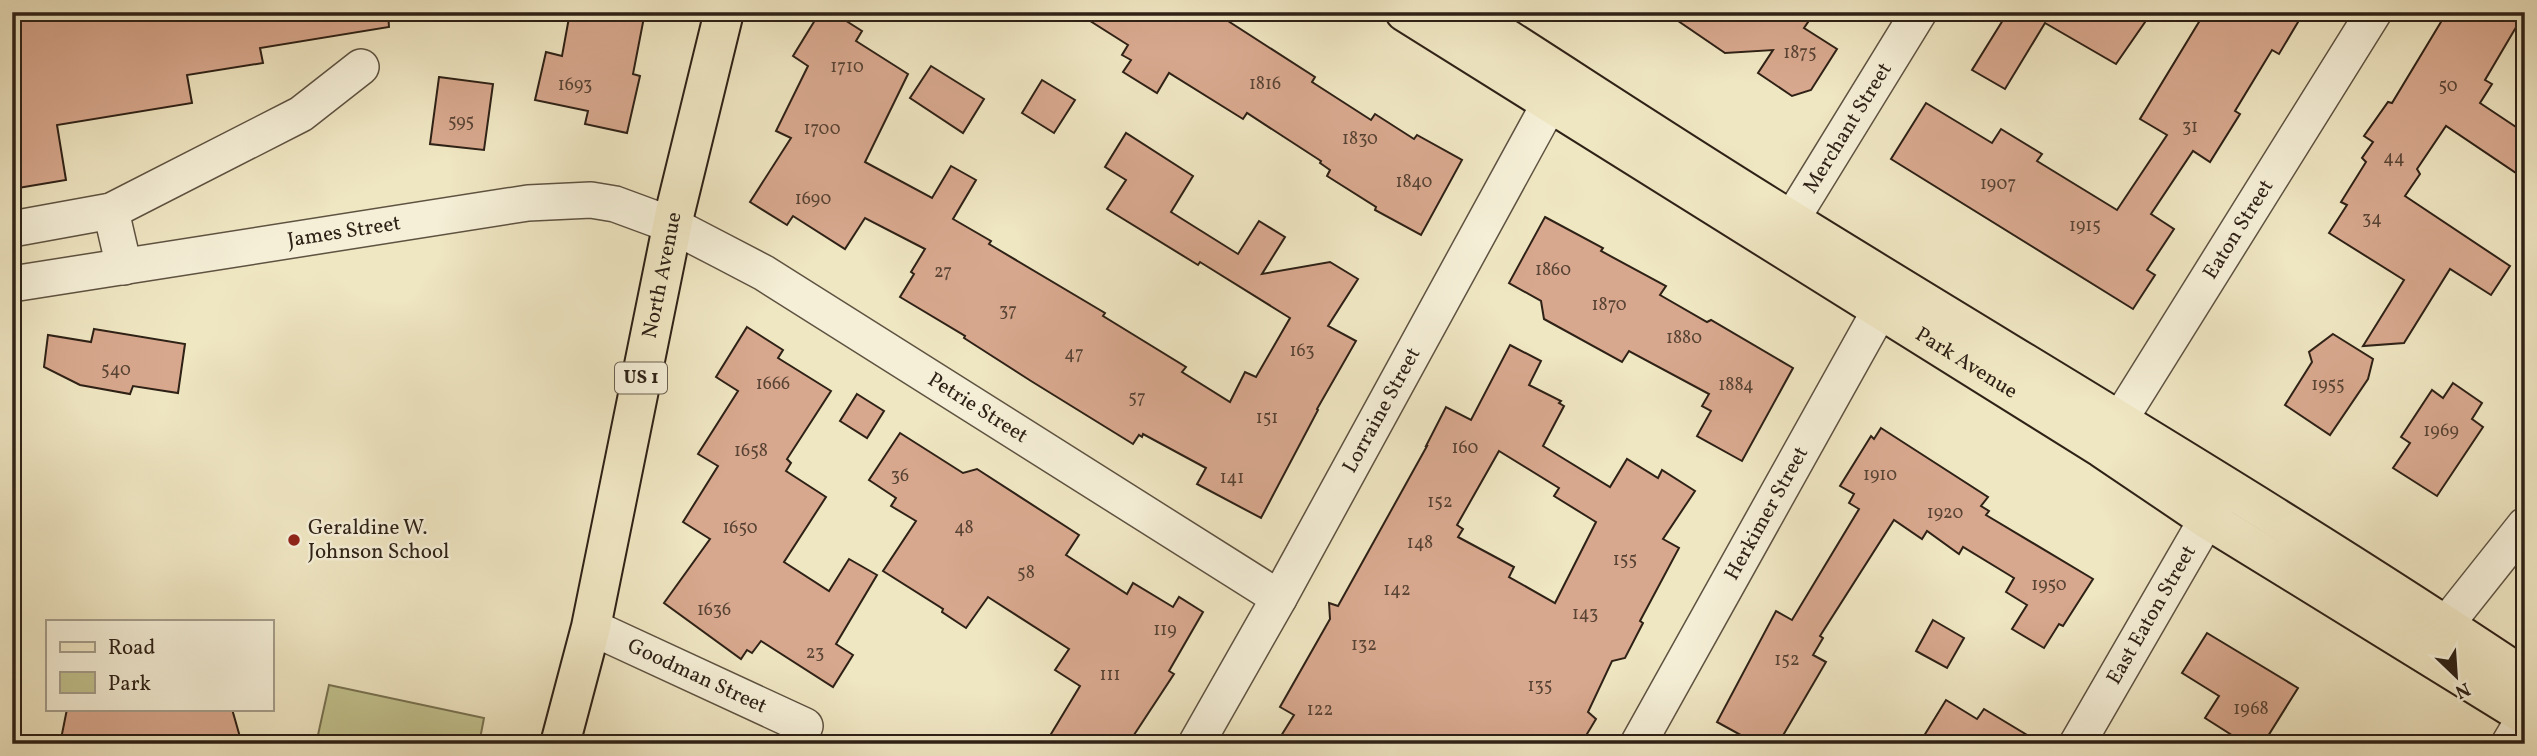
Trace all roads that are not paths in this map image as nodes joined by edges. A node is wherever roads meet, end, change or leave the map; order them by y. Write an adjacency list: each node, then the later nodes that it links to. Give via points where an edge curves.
1 (724, 12): 9 (main road, North Avenue / US 1)
2 (1405, 12): 5 (main road, Park Avenue)
3 (1919, 12): 11 (street, Merchant Street)
4 (2374, 12): 15 (street, Eaton Street)
5 (1459, 21): 7 (main road, Park Avenue)
6 (361, 67): 8 (street, via 301,114)
7 (1557, 89): 11 (main road, Park Avenue); 18 (street, Lorraine Street)
8 (111, 211): 10 (street); 12 (street)
9 (672, 225): 12 (street, James Street, via 615,204 559,200); 18 (street, Petrie Street, via 764,273); 19 (main road, North Avenue / US 1)
10 (12, 229)
11 (1784, 231): 14 (main road, Park Avenue)
12 (124, 267): 13 (street, James Street)
13 (12, 284)
14 (1888, 296): 15 (main road, Park Avenue); 26 (street, Herkimer Street)
15 (2110, 434): 16 (main road, Park Avenue)
16 (2217, 504): 20 (main road, Park Avenue); 27 (street, East Eaton Street)
17 (2525, 525): 20 (street)
18 (1279, 598): 25 (street, Lorraine Street)
19 (592, 627): 23 (street, Goodman Street); 24 (main road, North Avenue / US 1)
20 (2435, 639): 21 (main road, Park Avenue); 22 (main road, Park Avenue)
21 (2525, 678)
22 (2525, 716): 28 (street)
23 (805, 726)
24 (559, 744)
25 (1196, 744)
26 (1638, 744)
27 (2077, 744)
28 (2509, 744)

